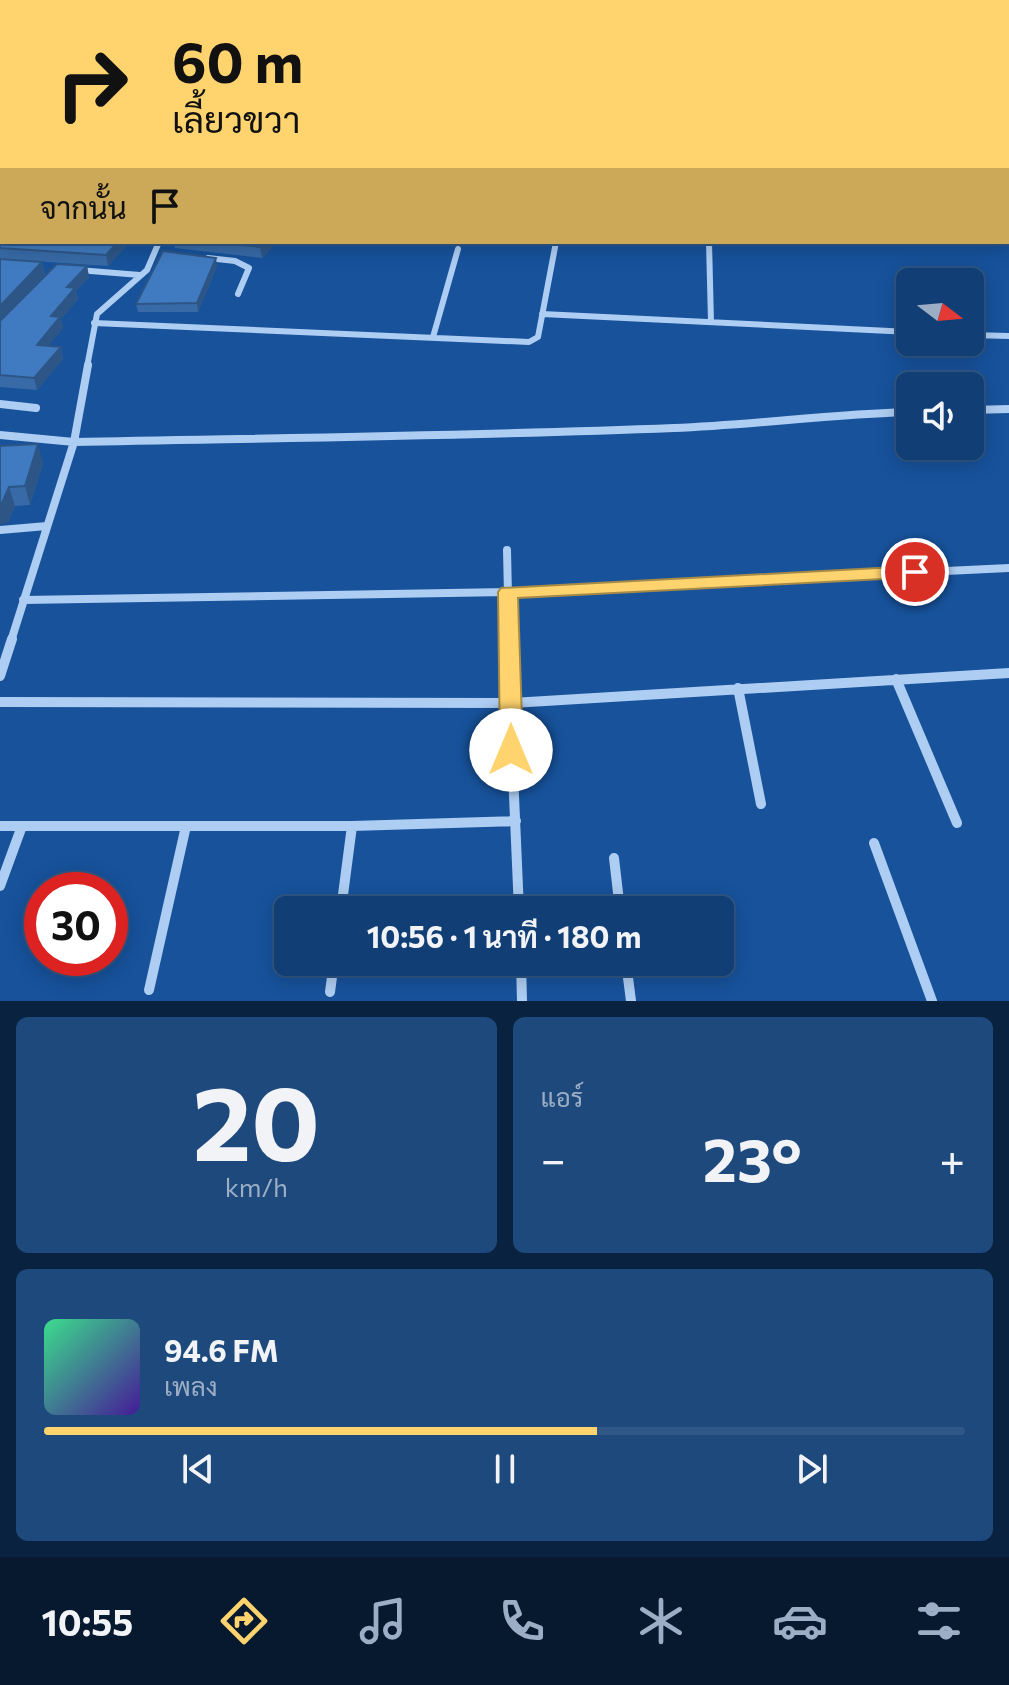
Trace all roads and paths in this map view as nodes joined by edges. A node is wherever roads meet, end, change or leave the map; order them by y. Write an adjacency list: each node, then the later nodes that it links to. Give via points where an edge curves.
1 (158, 244): 5 (street)
2 (556, 244): 11 (street)
3 (709, 244): 12 (street)
4 (458, 249): 17 (street)
5 (156, 252): 6 (street); 9 (street)
6 (169, 254)
7 (195, 256): 10 (street, via 249,268)
8 (71, 270): 9 (street)
9 (141, 275): 13 (street, via 102,307)
10 (238, 294)
11 (542, 314): 12 (street); 17 (street, via 538,337 529,342)
12 (711, 322): 14 (street)
13 (94, 323): 17 (street); 24 (street)
14 (896, 331)
15 (984, 335): 16 (street)
16 (1009, 336)
17 (433, 337)
18 (0, 404): 19 (street)
19 (36, 408)
20 (1009, 409): 21 (street)
21 (984, 410)
22 (896, 412): 24 (street, via 569,432)
23 (0, 435): 24 (street)
24 (74, 442): 25 (street)
25 (47, 526): 26 (street); 30 (street)
26 (0, 530)
27 (507, 550): 29 (street)
28 (1009, 568): 29 (street)
29 (508, 592): 30 (street); 36 (street)
30 (23, 600): 32 (street)
31 (1009, 673): 33 (street)
32 (0, 676)
33 (896, 679): 34 (street); 41 (street)
34 (738, 688): 36 (street); 39 (street)
35 (0, 702): 36 (street)
36 (512, 703): 37 (street)
37 (511, 750)
38 (513, 773): 40 (street)
39 (761, 804)
40 (516, 821): 45 (street); 50 (street)
41 (957, 823)
42 (0, 826): 43 (street)
43 (22, 826): 44 (street); 48 (street)
44 (186, 826): 45 (street); 55 (street)
45 (352, 826): 49 (street)
46 (874, 843): 59 (street)
47 (614, 858): 51 (street)
48 (0, 886)
49 (343, 896)
50 (519, 896)
51 (618, 896)
52 (332, 976): 56 (street)
53 (521, 976): 57 (street)
54 (628, 976): 58 (street)
55 (149, 990)
56 (330, 992)
57 (522, 1001)
58 (631, 1001)
59 (932, 1001)

